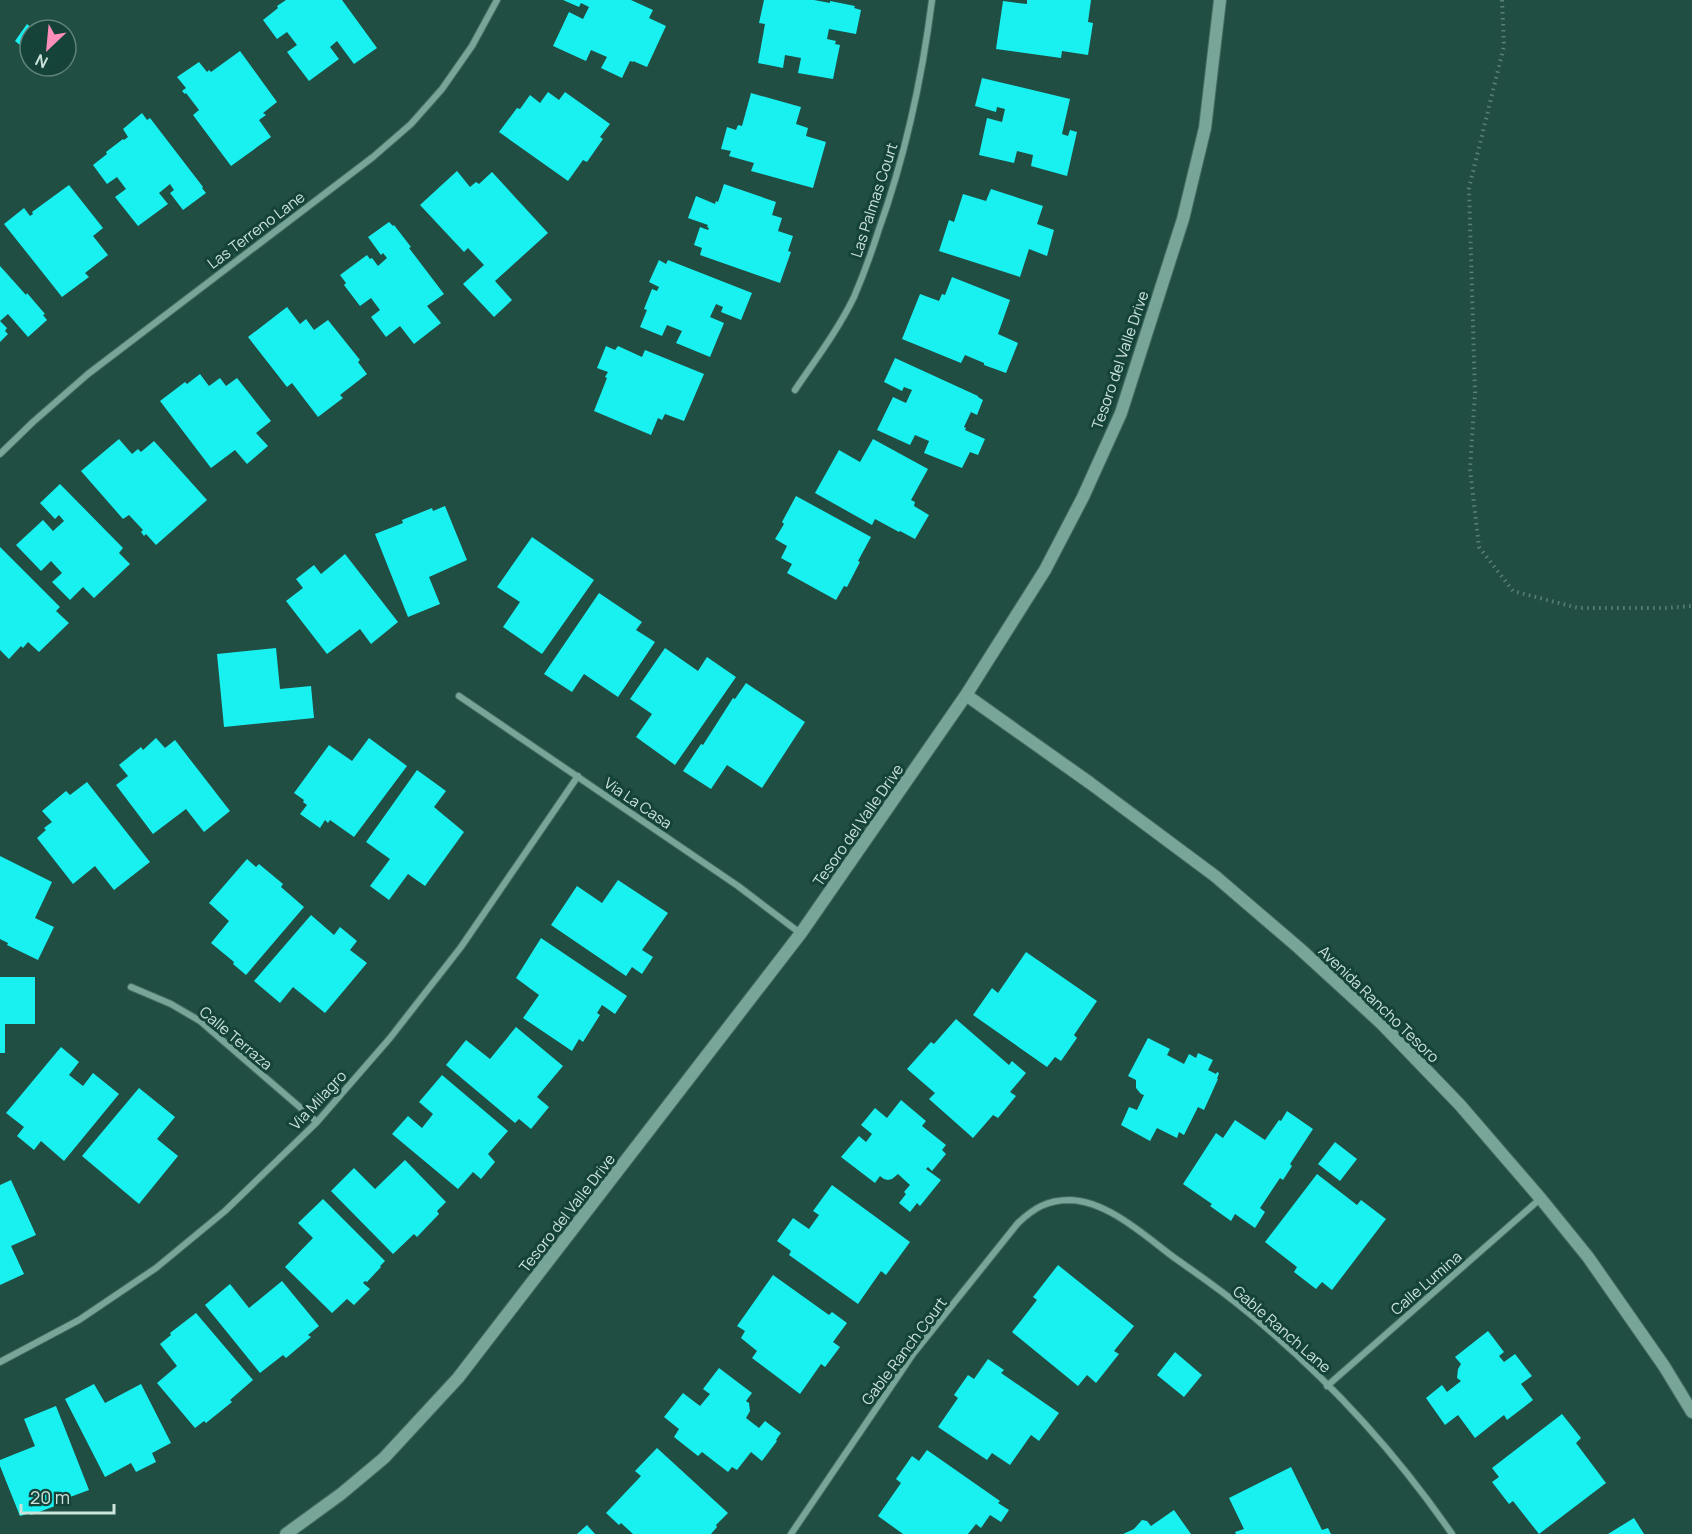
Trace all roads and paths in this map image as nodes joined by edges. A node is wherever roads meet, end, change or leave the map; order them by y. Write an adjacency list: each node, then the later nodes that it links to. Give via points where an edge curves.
1 (497, 0): 6 (street, Las Terreno Lane, via 472,46 411,124 88,374)
2 (932, 0): 5 (street, Las Palmas Court, via 926,51 907,135 876,240 839,325)
3 (1220, 0): 8 (street, Tesoro del Valle Drive, via 1206,116 1183,219 1121,413 1045,570)
4 (1502, 0): 7 (path, via 1504,46 1469,189 1475,393 1470,469 1479,547 1513,591 1578,608)
5 (795, 390)
6 (0, 454)
7 (1692, 606)
8 (966, 695): 11 (street, Tesoro del Valle Drive); 14 (street, Avenida Rancho Tesoro, via 1215,876 1299,948 1381,1023 1460,1105)
9 (459, 696): 10 (street, Via La Casa)
10 (578, 776): 11 (street, Via La Casa); 13 (street, Via Milagro, via 461,947)
11 (801, 933): 19 (street, Tesoro del Valle Drive, via 458,1378 384,1458)
12 (131, 987): 13 (street, Calle Terraza, via 200,1021)
13 (317, 1122): 16 (street, Via Milagro, via 225,1211 156,1268 79,1320)
14 (1541, 1199): 17 (street, Calle Lumina); 18 (street, Avenida Rancho Tesoro, via 1588,1257)
15 (1054, 1201): 17 (street, Gable Ranch Lane, via 1090,1204 1126,1221 1235,1302); 20 (street, Gable Ranch Court, via 1033,1209 1018,1223 914,1354)
16 (0, 1362)
17 (1327, 1386): 21 (street, Gable Ranch Lane, via 1402,1469)
18 (1692, 1412)
19 (286, 1534)
20 (791, 1534)
21 (1452, 1534)

